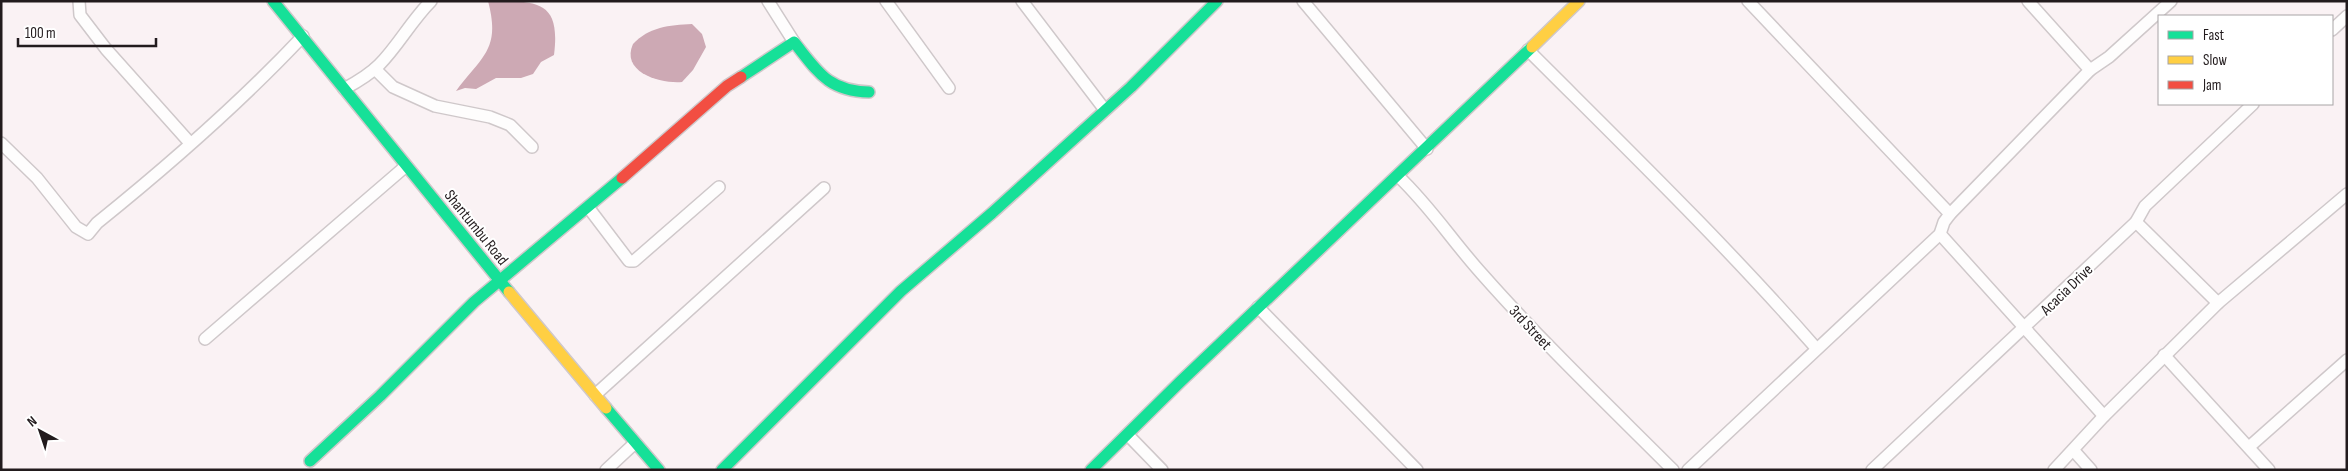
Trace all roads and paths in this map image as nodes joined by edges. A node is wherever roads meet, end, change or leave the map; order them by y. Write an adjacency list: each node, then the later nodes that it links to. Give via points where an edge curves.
1 (79, 1): 26 (street, via 80,15 106,49)
2 (273, 1): 15 (street, Shantumbu Road)
3 (430, 1): 18 (street)
4 (768, 1): 16 (street)
5 (886, 1): 20 (street)
6 (1022, 1): 24 (street)
7 (1302, 1): 28 (street)
8 (1579, 1): 17 (street)
9 (1748, 1): 35 (street)
10 (2028, 1): 19 (street)
11 (2171, 1): 19 (street, via 2110,57)
12 (1216, 2): 24 (street)
13 (2347, 16): 14 (street)
14 (2333, 29)
15 (303, 36): 21 (street, Shantumbu Road); 26 (street, via 214,125)
16 (794, 42): 22 (street, via 835,88); 34 (street, via 727,86)
17 (1528, 50): 28 (street); 43 (street, via 1688,211)
18 (375, 69): 21 (street); 27 (street, via 393,87 435,106 490,117 510,125)
19 (2090, 70): 35 (street)
20 (949, 88)
21 (344, 89): 29 (street, Shantumbu Road)
22 (869, 92)
23 (2252, 105): 36 (street, Acacia Drive, via 2145,206)
24 (1105, 110): 55 (street, via 900,291)
25 (1, 143): 26 (street, via 37,178 76,227 88,234)
26 (190, 143)
27 (532, 146)
28 (1427, 149): 30 (street)
29 (406, 166): 38 (street, Shantumbu Road); 42 (street)
30 (1398, 176): 40 (street); 59 (street, 3rd Street, via 1422,198 1469,260 1557,356)
31 (719, 187): 34 (street, via 634,261 629,261)
32 (824, 188): 46 (street)
33 (2347, 194): 39 (street)
34 (588, 207): 38 (street)
35 (1950, 214): 37 (street)
36 (2136, 222): 39 (street); 41 (street, Acacia Drive)
37 (1940, 234): 41 (street); 43 (street)
38 (500, 281): 46 (street, Shantumbu Road); 52 (street, via 439,335)
39 (2218, 304): 44 (street)
40 (1258, 307): 48 (street); 58 (street)
41 (2025, 329): 47 (street); 61 (street, Acacia Drive)
42 (205, 339)
43 (1816, 348): 60 (street)
44 (2164, 355): 47 (street); 50 (street)
45 (2347, 360): 50 (street)
46 (595, 395): 49 (street, Shantumbu Road)
47 (2104, 416): 51 (street)
48 (1128, 435): 56 (street); 57 (street)
49 (635, 443): 53 (street); 54 (street, Shantumbu Road)
50 (2249, 447): 64 (street)
51 (2074, 451): 62 (street); 63 (street)
52 (310, 461)
53 (606, 470)
54 (659, 470)
55 (722, 470)
56 (1091, 470)
57 (1162, 470)
58 (1417, 470)
59 (1672, 470)
60 (1688, 470)
61 (1872, 470)
62 (2054, 470)
63 (2091, 470)
64 (2270, 470)

